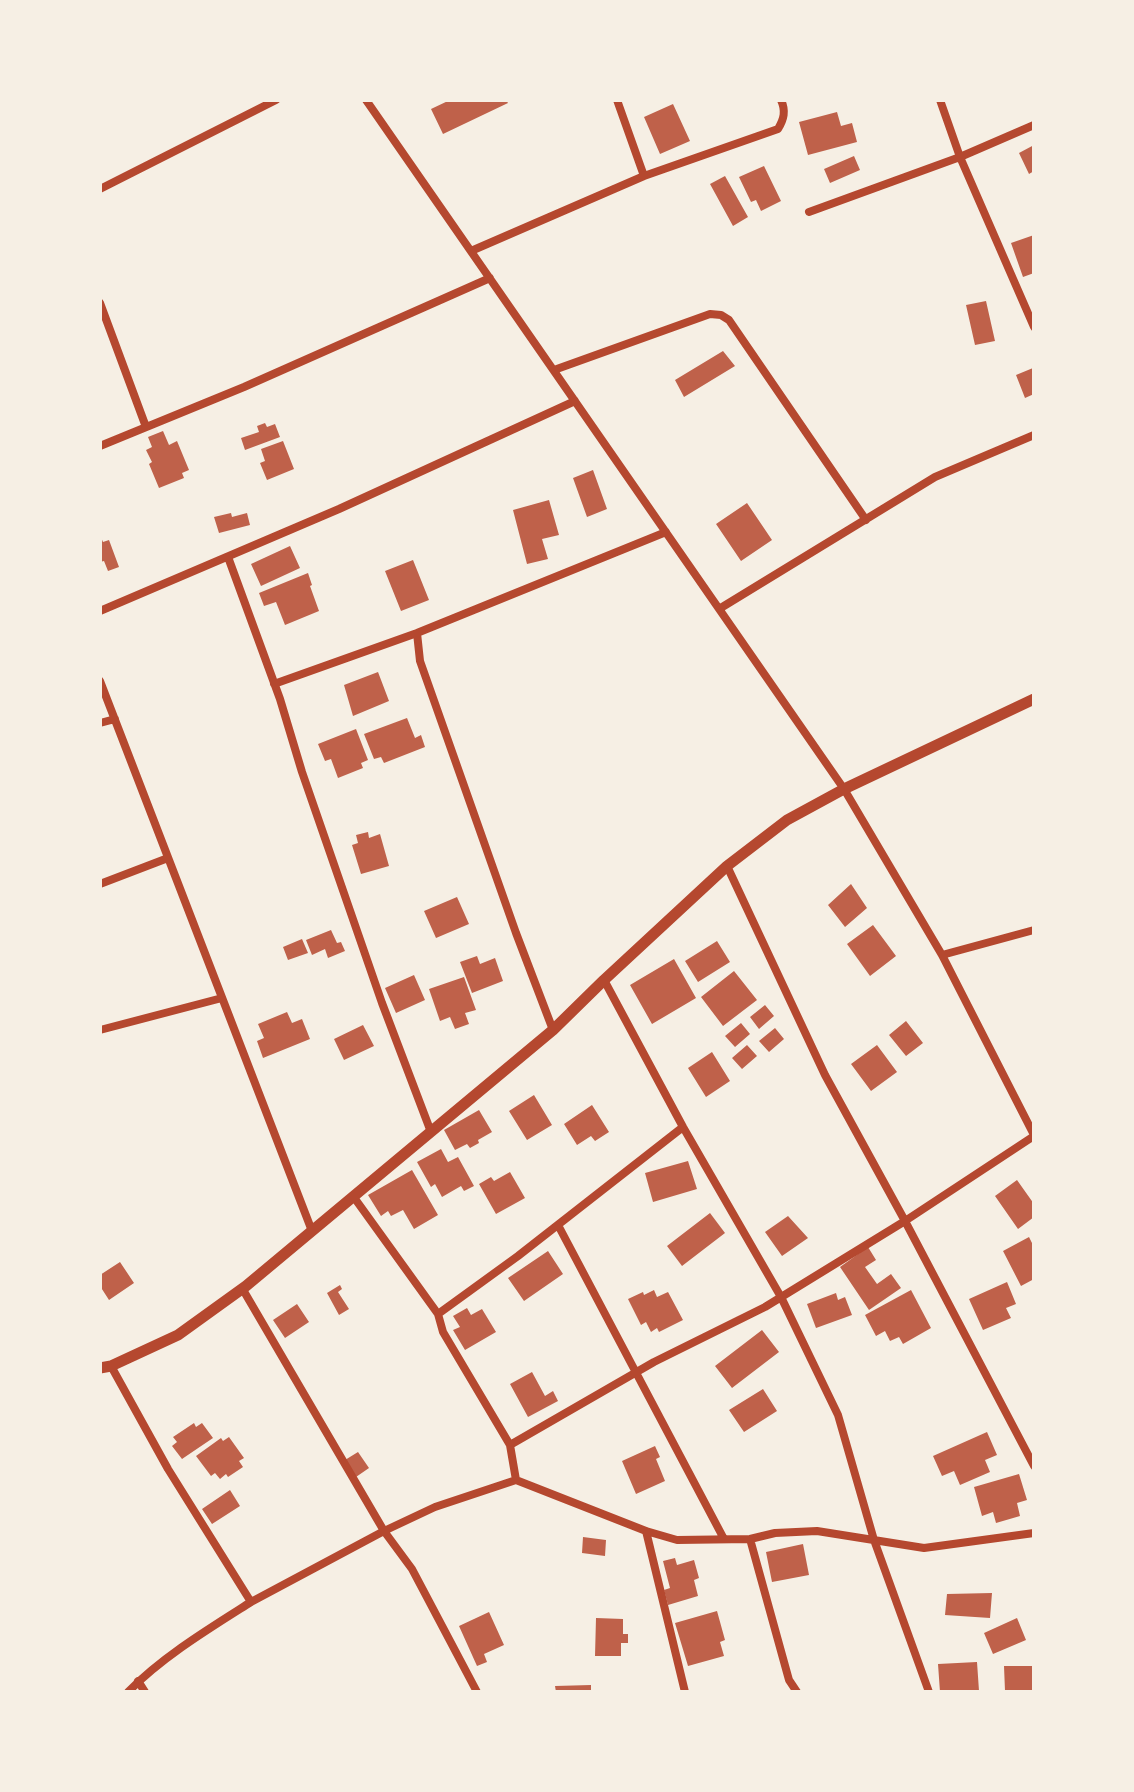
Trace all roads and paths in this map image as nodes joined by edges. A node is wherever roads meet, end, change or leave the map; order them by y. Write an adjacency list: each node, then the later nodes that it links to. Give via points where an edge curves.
1 (276, 100): 9 (street)
2 (366, 100): 11 (street)
3 (617, 100): 8 (street)
4 (781, 100): 8 (street, via 783,121 778,129)
5 (940, 100): 7 (street)
6 (1034, 125): 7 (street)
7 (960, 157): 10 (street); 14 (street)
8 (644, 176): 11 (street)
9 (100, 189)
10 (809, 212)
11 (471, 251): 12 (street)
12 (490, 278): 15 (street); 17 (street)
13 (100, 303): 17 (street)
14 (1034, 327)
15 (554, 370): 16 (street); 20 (street, via 710,314 721,315)
16 (575, 401): 21 (street); 22 (street)
17 (146, 427): 19 (street)
18 (1034, 435): 20 (street, via 935,477)
19 (100, 446)
20 (866, 520): 23 (street)
21 (666, 532): 23 (street); 25 (street)
22 (228, 557): 24 (street); 27 (street)
23 (719, 609): 31 (street)
24 (100, 611)
25 (417, 633): 27 (street); 40 (street, via 420,661)
26 (100, 681): 29 (street)
27 (274, 684): 42 (street)
28 (1034, 699): 31 (street)
29 (115, 719): 30 (street); 32 (street)
30 (100, 723)
31 (844, 789): 33 (street, via 787,820); 36 (street)
32 (168, 858): 34 (street); 38 (street)
33 (727, 866): 37 (street); 45 (street, via 825,1075)
34 (100, 884)
35 (1034, 930): 36 (street)
36 (942, 955): 43 (street)
37 (604, 980): 40 (street); 41 (street)
38 (222, 998): 39 (street); 47 (street)
39 (100, 1030)
40 (553, 1030): 42 (street)
41 (683, 1127): 46 (street); 49 (street)
42 (431, 1132): 44 (street)
43 (1034, 1136): 45 (street)
44 (353, 1196): 47 (street); 50 (street)
45 (905, 1221): 49 (street); 54 (street)
46 (558, 1225): 50 (street); 52 (street)
47 (312, 1231): 48 (street)
48 (242, 1288): 51 (street, via 178,1335); 56 (street)
49 (781, 1297): 52 (street); 61 (street, via 838,1415)
50 (438, 1314): 53 (street, via 443,1332)
51 (105, 1367): 62 (street)
52 (635, 1373): 53 (street); 59 (street)
53 (510, 1445): 55 (street)
54 (1034, 1466)
55 (516, 1480): 56 (street, via 435,1507); 57 (street)
56 (384, 1531): 62 (street); 66 (street, via 412,1569)
57 (646, 1531): 59 (street, via 677,1540); 67 (street)
58 (1034, 1533): 61 (street, via 924,1548)
59 (724, 1539): 60 (street)
60 (750, 1539): 61 (street, via 817,1531); 68 (street, via 789,1680)
61 (874, 1540): 69 (street)
62 (251, 1602): 63 (street)
63 (138, 1681): 64 (street); 65 (street)
64 (128, 1692)
65 (145, 1692)
66 (477, 1692)
67 (685, 1692)
68 (797, 1692)
69 (929, 1692)

